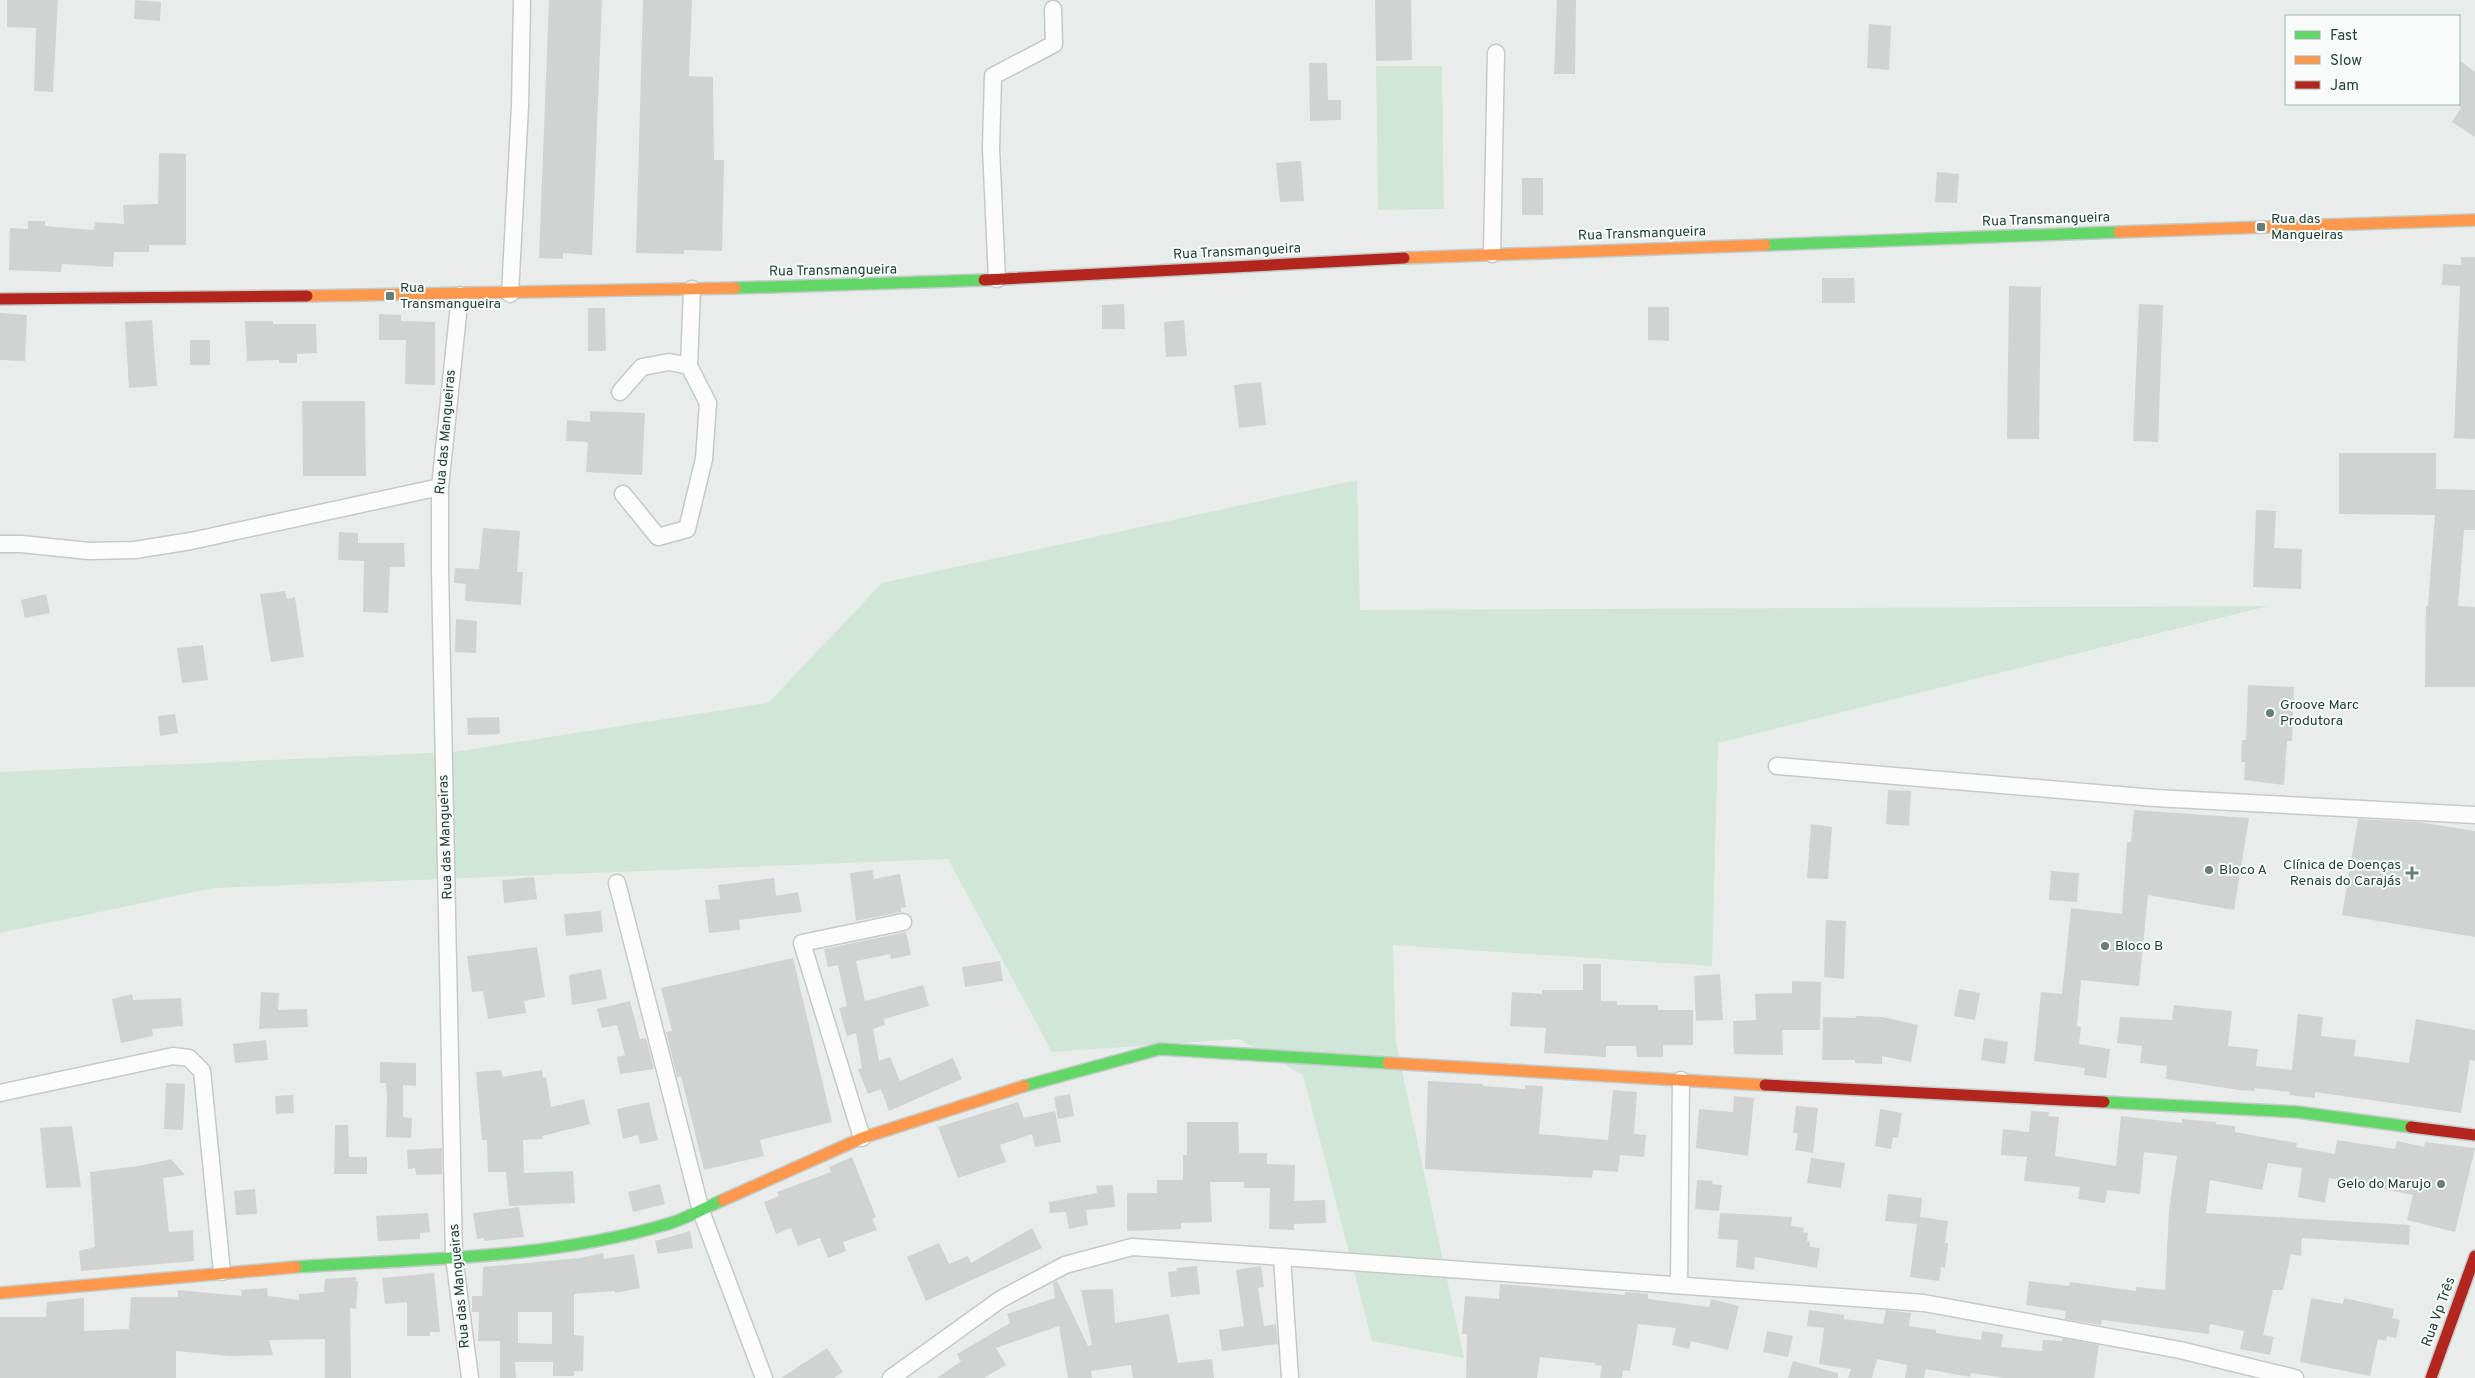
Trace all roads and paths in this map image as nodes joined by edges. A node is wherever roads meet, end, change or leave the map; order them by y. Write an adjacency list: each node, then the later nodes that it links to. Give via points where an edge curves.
1 (522, 0): 8 (street)
2 (1053, 9): 6 (street, via 1054,44 993,76 991,148)
3 (1496, 53): 5 (street)
4 (2475, 220): 5 (street, Rua Transmangueira)
5 (1492, 254): 6 (street, Rua Transmangueira)
6 (997, 279): 7 (street, Rua Transmangueira)
7 (692, 290): 8 (street, Rua Transmangueira); 11 (street)
8 (510, 294): 9 (street, Rua Transmangueira)
9 (460, 295): 10 (street, Rua Transmangueira); 13 (street, Rua das Mangueiras)
10 (0, 299)
11 (689, 366): 12 (street, via 669,362 642,367); 14 (street, via 708,403 704,459 687,529 658,537)
12 (620, 392)
13 (440, 487): 15 (street, via 191,542 135,550 89,551); 26 (street, Rua das Mangueiras)
14 (623, 494)
15 (0, 544)
16 (1777, 766): 17 (street, via 2155,798)
17 (2475, 815)
18 (617, 883): 24 (street)
19 (903, 922): 23 (street, via 802,943)
20 (1681, 1080): 22 (street, via 2298,1112); 23 (street, via 1160,1049 1040,1081); 29 (street)
21 (0, 1093): 28 (street, via 173,1056 189,1058 202,1071)
22 (2475, 1135)
23 (862, 1138): 24 (street)
24 (701, 1211): 26 (street, via 666,1225 579,1245); 32 (street)
25 (2475, 1256): 36 (street, Rua Vp Três)
26 (454, 1257): 28 (street); 31 (street, Rua das Mangueiras)
27 (1282, 1257): 29 (street); 33 (street, via 1132,1247 1065,1264 1001,1298); 34 (street)
28 (222, 1272): 30 (street)
29 (1679, 1285): 35 (street, via 1924,1303 2180,1350)
30 (0, 1293)
31 (470, 1378)
32 (764, 1378)
33 (891, 1378)
34 (1290, 1378)
35 (2295, 1378)
36 (2431, 1378)

